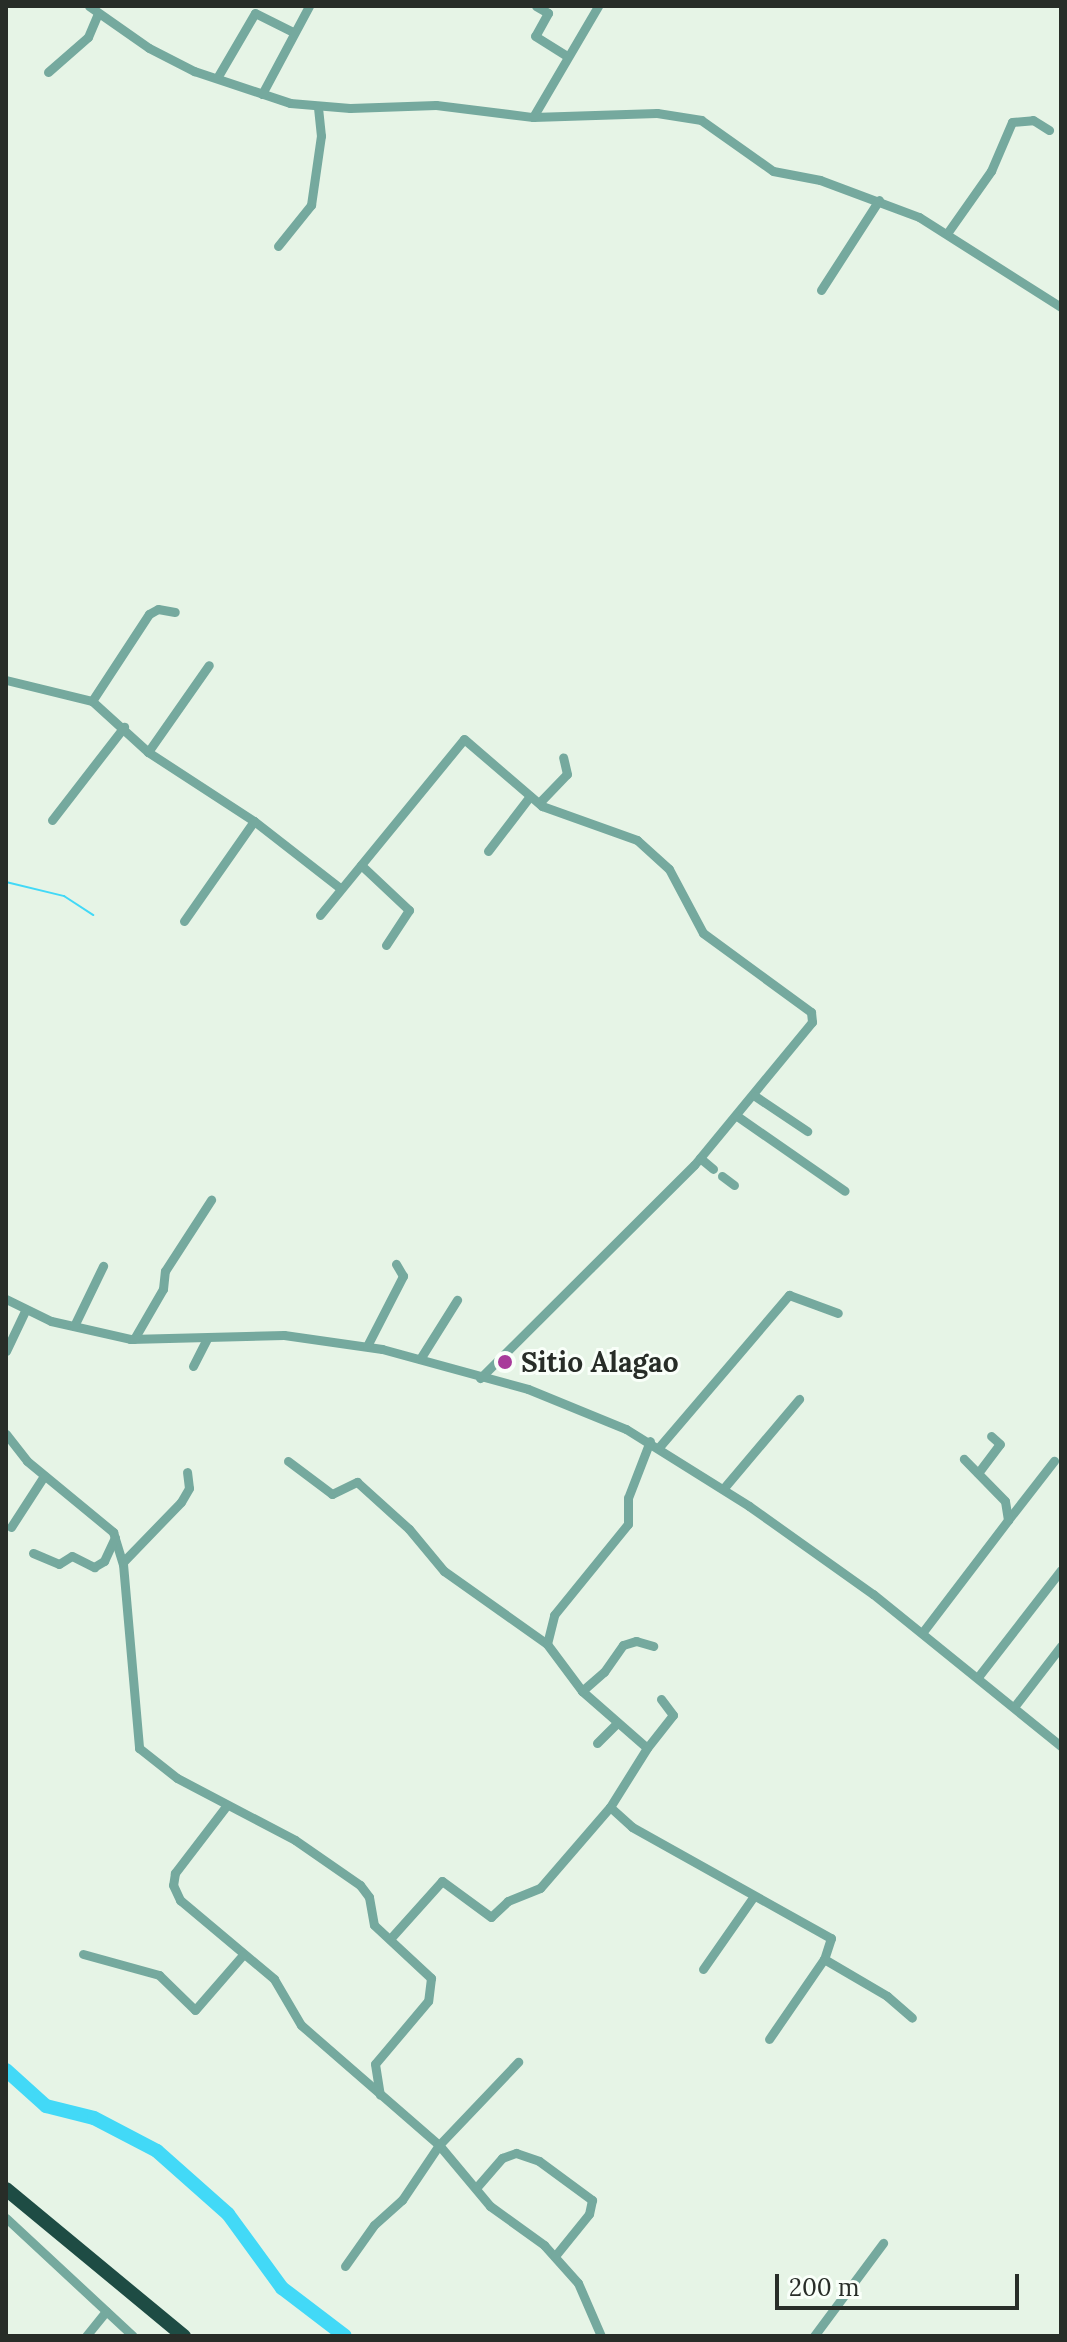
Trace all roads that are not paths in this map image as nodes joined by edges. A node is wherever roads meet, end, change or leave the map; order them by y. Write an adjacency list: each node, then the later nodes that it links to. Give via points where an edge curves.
1 (89, 6): 5 (street)
2 (309, 6): 6 (street)
3 (536, 6): 7 (street, via 548,13 535,36)
4 (598, 6): 7 (street)
5 (98, 13): 8 (street, via 88,37); 9 (street, via 149,48)
6 (293, 32): 9 (street, via 255,13); 10 (street)
7 (566, 55): 12 (street)
8 (48, 72)
9 (217, 78): 10 (street)
10 (262, 94): 11 (street)
11 (318, 106): 12 (street, via 436,105); 16 (street, via 321,136 311,205)
12 (533, 117): 14 (street, via 686,116 701,120 773,171)
13 (1049, 130): 15 (street, via 1023,118 1012,122 991,171)
14 (879, 200): 15 (street); 17 (street)
15 (948, 232): 18 (street)
16 (278, 246)
17 (821, 290)
18 (1061, 307)
19 (175, 612): 22 (street, via 158,609 149,614)
20 (209, 665): 24 (street)
21 (6, 680): 22 (street)
22 (92, 701): 23 (street)
23 (124, 727): 24 (street); 28 (street)
24 (148, 752): 29 (street)
25 (563, 757): 27 (street, via 567,774)
26 (530, 796): 27 (street); 30 (street); 31 (street, via 461,739)
27 (539, 803): 36 (street, via 637,840 669,869 703,933 811,1012 812,1022)
28 (52, 820)
29 (254, 821): 32 (street); 34 (street)
30 (488, 851)
31 (361, 865): 32 (street); 35 (street, via 409,910)
32 (340, 888): 33 (street)
33 (320, 915)
34 (184, 921)
35 (386, 945)
36 (755, 1096): 37 (street); 38 (street)
37 (737, 1116): 39 (street); 43 (street)
38 (807, 1131)
39 (700, 1158): 40 (street); 58 (street)
40 (713, 1169)
41 (722, 1176): 42 (street)
42 (734, 1185)
43 (845, 1191)
44 (211, 1200): 53 (street, via 165,1271 163,1289)
45 (396, 1264): 54 (street, via 403,1276)
46 (103, 1266): 51 (street)
47 (6, 1299): 49 (street)
48 (457, 1300): 56 (street)
49 (25, 1311): 51 (street); 55 (street)
50 (838, 1313): 62 (street, via 789,1295)
51 (74, 1326): 53 (street)
52 (207, 1338): 53 (street); 54 (street, via 284,1335); 57 (street)
53 (134, 1339)
54 (367, 1346): 56 (street)
55 (6, 1351)
56 (420, 1359): 58 (street)
57 (193, 1366)
58 (480, 1378): 62 (street, via 528,1389)
59 (799, 1399): 71 (street)
60 (6, 1434): 63 (street)
61 (991, 1436): 69 (street, via 1000,1444)
62 (655, 1444): 71 (street); 79 (street, via 628,1498 628,1524 554,1615)
63 (14, 1449): 65 (street); 70 (street)
64 (964, 1459): 69 (street)
65 (6, 1460)
66 (288, 1461): 79 (street, via 332,1494 357,1482 409,1529 444,1571)
67 (1054, 1461): 72 (street)
68 (187, 1472): 76 (street, via 189,1488 181,1502)
69 (978, 1473): 72 (street, via 1005,1501)
70 (44, 1476): 73 (street); 74 (street, via 102,1518)
71 (723, 1489): 78 (street)
72 (1008, 1520): 78 (street)
73 (11, 1527)
74 (115, 1537): 75 (street, via 104,1561 94,1567 75,1557 59,1564); 76 (street)
75 (33, 1553)
76 (123, 1562): 90 (street, via 139,1748 155,1764)
77 (1061, 1570): 82 (street)
78 (922, 1633): 82 (street)
79 (547, 1644): 83 (street)
80 (653, 1646): 83 (street, via 636,1641 623,1645)
81 (1061, 1646): 85 (street)
82 (978, 1677): 85 (street)
83 (582, 1691): 86 (street)
84 (661, 1699): 89 (street, via 673,1715)
85 (1014, 1707): 88 (street)
86 (617, 1723): 87 (street); 89 (street)
87 (597, 1743)
88 (1061, 1746)
89 (647, 1748): 91 (street)
90 (227, 1805): 93 (street, via 295,1840 360,1885 369,1897 370,1919); 95 (street, via 175,1873 173,1885 180,1900)
91 (610, 1807): 92 (street, via 632,1827); 93 (street, via 540,1888 508,1901 491,1917 442,1881)
92 (754, 1896): 96 (street, via 831,1938); 97 (street)
93 (390, 1939): 101 (street, via 433,1985 428,2001 375,2064)
94 (83, 1954): 95 (street, via 159,1975 195,2010)
95 (242, 1956): 101 (street, via 274,1979 301,2025)
96 (824, 1959): 98 (street, via 887,1996); 99 (street)
97 (703, 1969)
98 (912, 2018)
99 (769, 2039)
100 (518, 2062): 102 (street)
101 (380, 2095): 102 (street)
102 (439, 2145): 103 (street); 108 (street, via 402,2200 374,2225)
103 (476, 2188): 107 (street, via 490,2206); 107 (street, via 502,2158 516,2153 539,2161 592,2200 589,2214)
104 (6, 2189): 112 (highway)
105 (6, 2217): 109 (street)
106 (883, 2243): 114 (street)
107 (555, 2256): 113 (street, via 578,2283)
108 (345, 2266)
109 (106, 2311): 110 (street); 111 (street)
110 (86, 2336)
111 (133, 2336)
112 (184, 2336)
113 (601, 2336)
114 (814, 2336)

